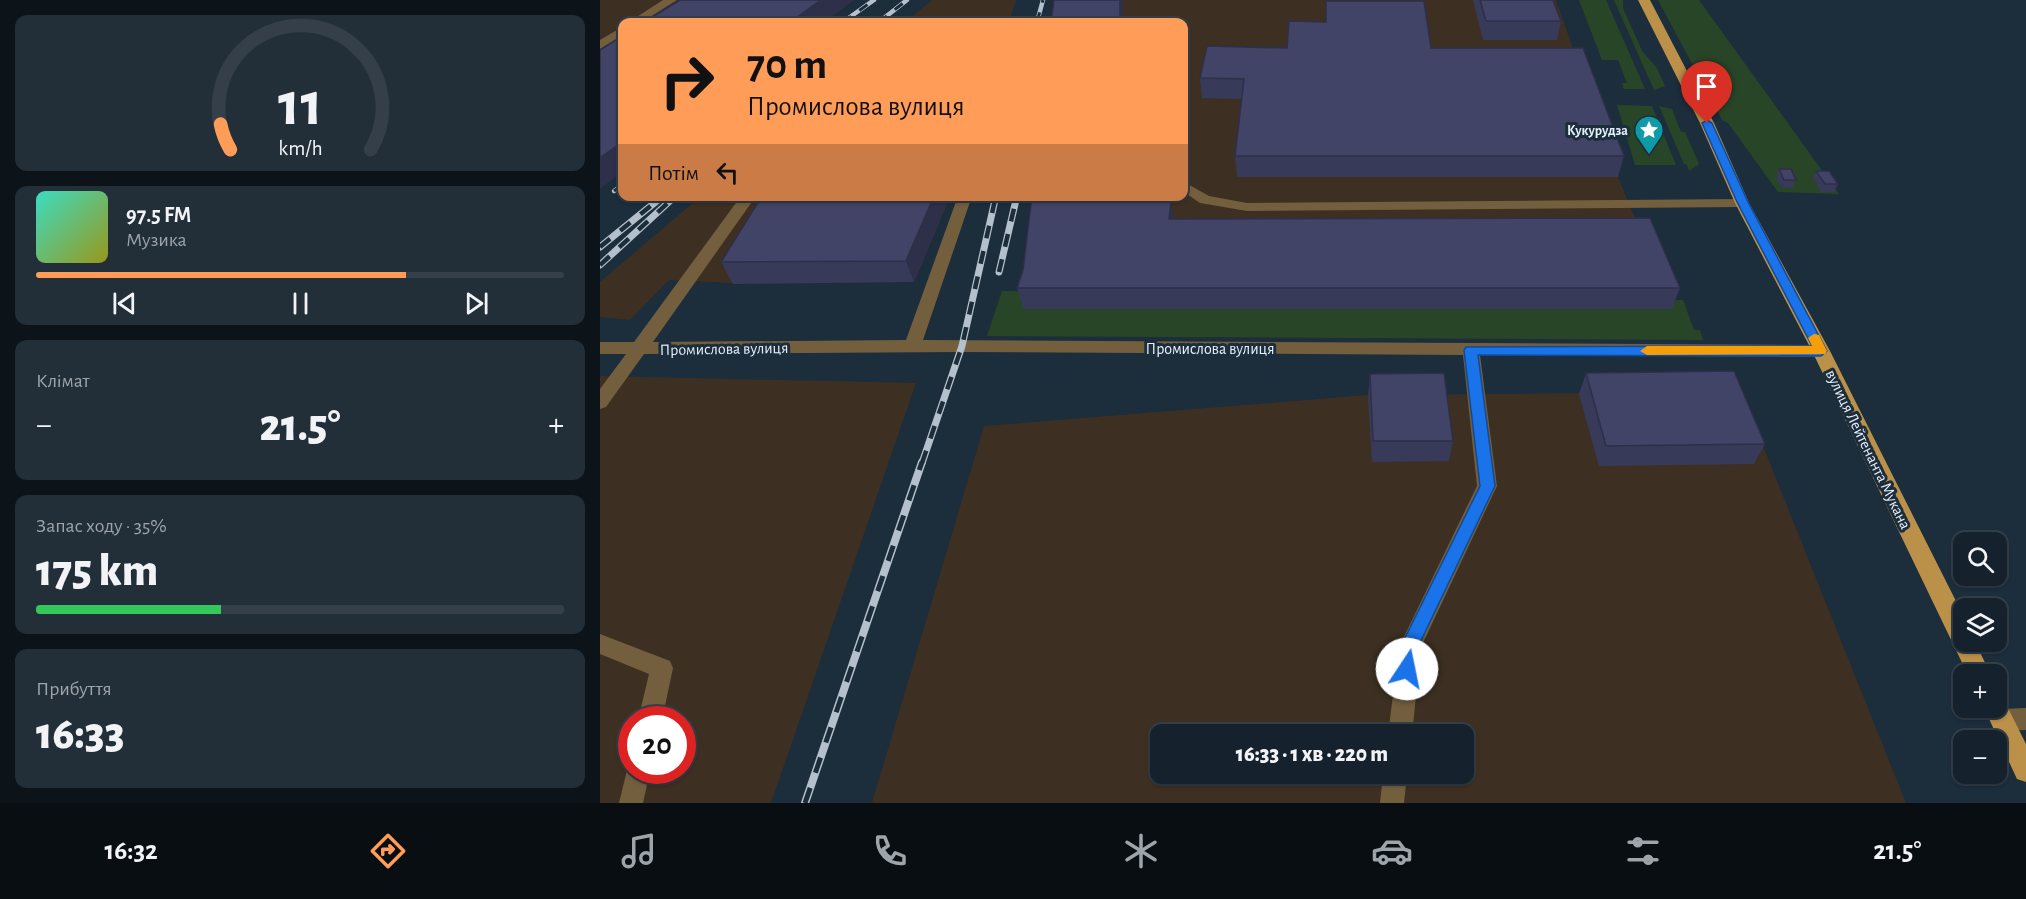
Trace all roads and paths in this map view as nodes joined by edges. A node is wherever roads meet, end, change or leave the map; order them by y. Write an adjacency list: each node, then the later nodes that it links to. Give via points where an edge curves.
1 (671, 0): 3 (street)
2 (1644, 0): 9 (main road, вулиця Лейтенанта Мукана)
3 (642, 18)
4 (618, 33): 5 (street)
5 (600, 45)
6 (1188, 189): 9 (street, via 1205,200 1247,207)
7 (746, 201): 12 (street)
8 (963, 201): 10 (street)
9 (1742, 202): 14 (main road, вулиця Лейтенанта Мукана)
10 (914, 346): 12 (street, Промислова вулиця); 13 (street, Промислова вулиця)
11 (600, 348): 12 (street, Промислова вулиця)
12 (638, 349): 15 (street)
13 (1470, 350): 14 (street, Промислова вулиця); 22 (street, via 1487,486 1410,646)
14 (1821, 351): 16 (main road, вулиця Лейтенанта Мукана)
15 (600, 402)
16 (1953, 620)
17 (600, 644): 18 (street, via 662,668)
18 (653, 706)
19 (2007, 715): 21 (street)
20 (2001, 718): 23 (main road)
21 (2026, 719)
22 (1401, 724)
23 (2026, 770)
24 (635, 784): 26 (street)
25 (1394, 784): 27 (street)
26 (631, 803)
27 (1392, 803)

